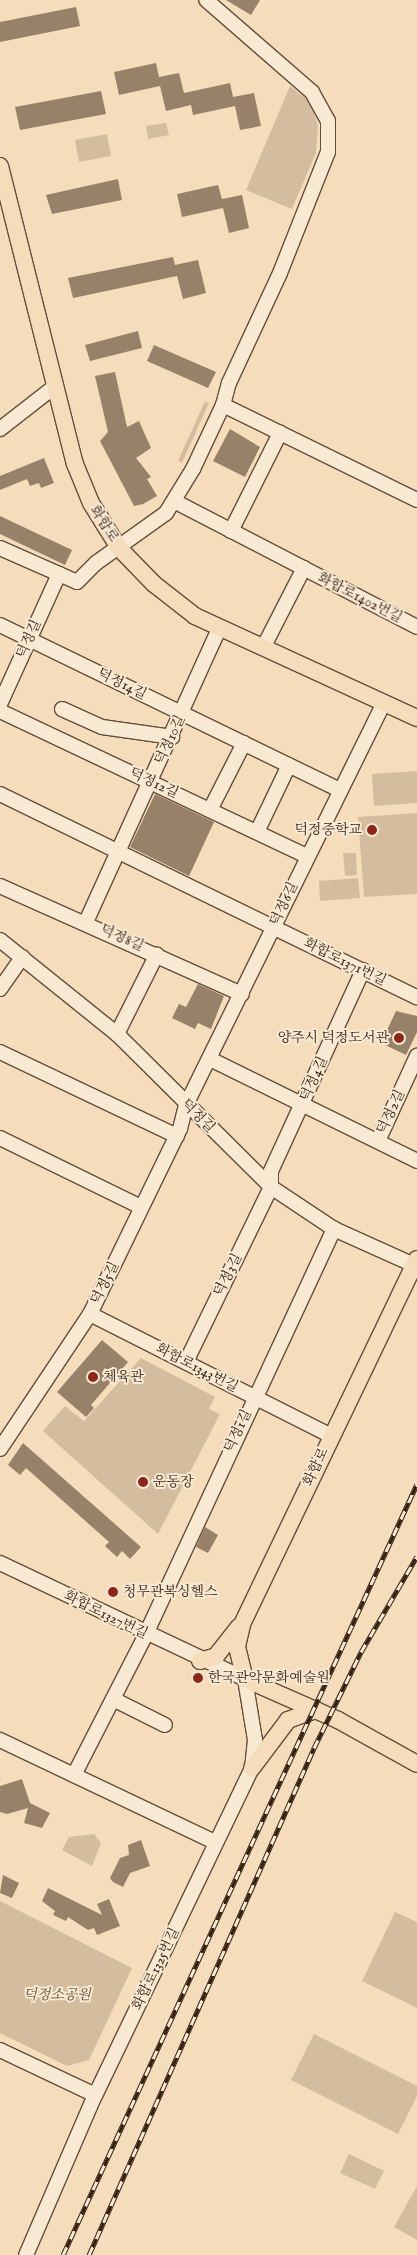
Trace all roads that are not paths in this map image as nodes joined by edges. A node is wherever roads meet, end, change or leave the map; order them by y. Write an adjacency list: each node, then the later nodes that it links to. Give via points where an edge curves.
1 (206, 0): 4 (street, via 312,92 325,113 330,132 328,152 280,273 229,383)
2 (0, 166): 3 (main road, 화합로)
3 (54, 387): 5 (street); 11 (main road, 화합로, via 84,490)
4 (223, 405): 6 (street); 8 (street)
5 (0, 429)
6 (280, 433): 7 (street); 9 (street)
7 (417, 500)
8 (174, 501): 9 (street, 화합로1402번길); 11 (street, via 160,518)
9 (231, 530): 12 (street, 화합로1402번길)
10 (0, 548): 13 (street)
11 (119, 548): 13 (street, via 93,565 80,581); 16 (main road, 화합로, via 173,600)
12 (304, 568): 15 (street, 화합로1402번길); 18 (street, 화합로1402번길)
13 (59, 574): 17 (street, 덕정길)
14 (0, 625): 17 (street, 덕정14길)
15 (417, 627)
16 (219, 629): 18 (main road, 화합로); 24 (street, 덕정10길)
17 (29, 639): 19 (street, 덕정길); 24 (street, 덕정14길)
18 (263, 648): 20 (main road, 화합로)
19 (4, 684): 21 (street, 덕정길)
20 (384, 703): 25 (main road, 화합로); 30 (street, 덕정6길)
21 (0, 704)
22 (62, 709): 26 (street, via 102,728)
23 (0, 711): 29 (street, 덕정12길)
24 (182, 713): 26 (street, 덕정10길); 27 (street, 덕정14길)
25 (417, 718)
26 (172, 737): 29 (street, 덕정10길)
27 (244, 743): 28 (street, 덕정14길); 32 (street)
28 (289, 765): 30 (street, 덕정14길); 33 (street)
29 (151, 781): 32 (street, 덕정12길); 34 (street, 덕정10길)
30 (340, 790): 35 (street, 덕정6길)
31 (0, 794): 34 (street)
32 (210, 810): 33 (street, 덕정12길)
33 (257, 832): 35 (street, 덕정12길)
34 (118, 851): 37 (street, 덕정10길); 38 (street)
35 (306, 856): 38 (street, 덕정6길)
36 (0, 886): 37 (street, 덕정8길)
37 (86, 922): 40 (street, 덕정8길)
38 (273, 927): 42 (street, 화합로1371번길); 44 (street, 덕정6길)
39 (0, 940): 41 (street, 덕정길)
40 (157, 954): 44 (street, 덕정8길); 46 (street)
41 (22, 957): 43 (street); 46 (street, 덕정길)
42 (363, 970): 45 (street, 화합로1371번길); 50 (street, 덕정4길)
43 (0, 989)
44 (242, 994): 49 (street, 덕정6길)
45 (417, 997)
46 (117, 1034): 51 (street, 덕정길)
47 (0, 1052): 52 (street)
48 (417, 1056): 54 (street, 덕정2길)
49 (210, 1059): 50 (street); 51 (street, 덕정6길)
50 (303, 1104): 54 (street); 56 (street, 덕정4길, via 271,1172)
51 (186, 1106): 52 (street, 덕정5길); 56 (street, 덕정길)
52 (177, 1136): 57 (street, 덕정5길)
53 (0, 1138): 57 (street)
54 (378, 1141): 55 (street)
55 (417, 1160)
56 (271, 1188): 58 (street, 덕정길); 61 (street, 덕정3길)
57 (141, 1207): 60 (street, 덕정5길)
58 (334, 1229): 59 (street, 덕정길); 62 (street, 덕정1길)
59 (415, 1262): 63 (main road, 화합로)
60 (90, 1314): 61 (street, 화합로1343번길); 64 (street, 덕정5길)
61 (186, 1362): 62 (street, 화합로1343번길)
62 (254, 1396): 63 (street, 화합로1343번길); 67 (street, 덕정1길)
63 (330, 1436): 66 (main road, 화합로)
64 (0, 1449)
65 (0, 1563): 67 (street, 화합로1327번길)
66 (246, 1617): 68 (main road, via 216,1656); 69 (main road, 화합로, via 237,1647)
67 (146, 1634): 68 (street, 화합로1327번길); 70 (street)
68 (206, 1663): 69 (street)
69 (245, 1679): 71 (main road); 75 (street, 화합로1325번길, via 255,1740)
70 (113, 1699): 72 (street); 76 (street)
71 (310, 1707): 74 (main road); 75 (main road, via 288,1720)
72 (165, 1725)
73 (0, 1740): 76 (street)
74 (417, 1764)
75 (252, 1768): 77 (street, 화합로1325번길)
76 (74, 1775): 77 (street)
77 (216, 1842): 79 (street, 화합로1325번길)
78 (0, 2050): 79 (street)
79 (95, 2095): 80 (street, 화합로1325번길)
80 (26, 2255)

